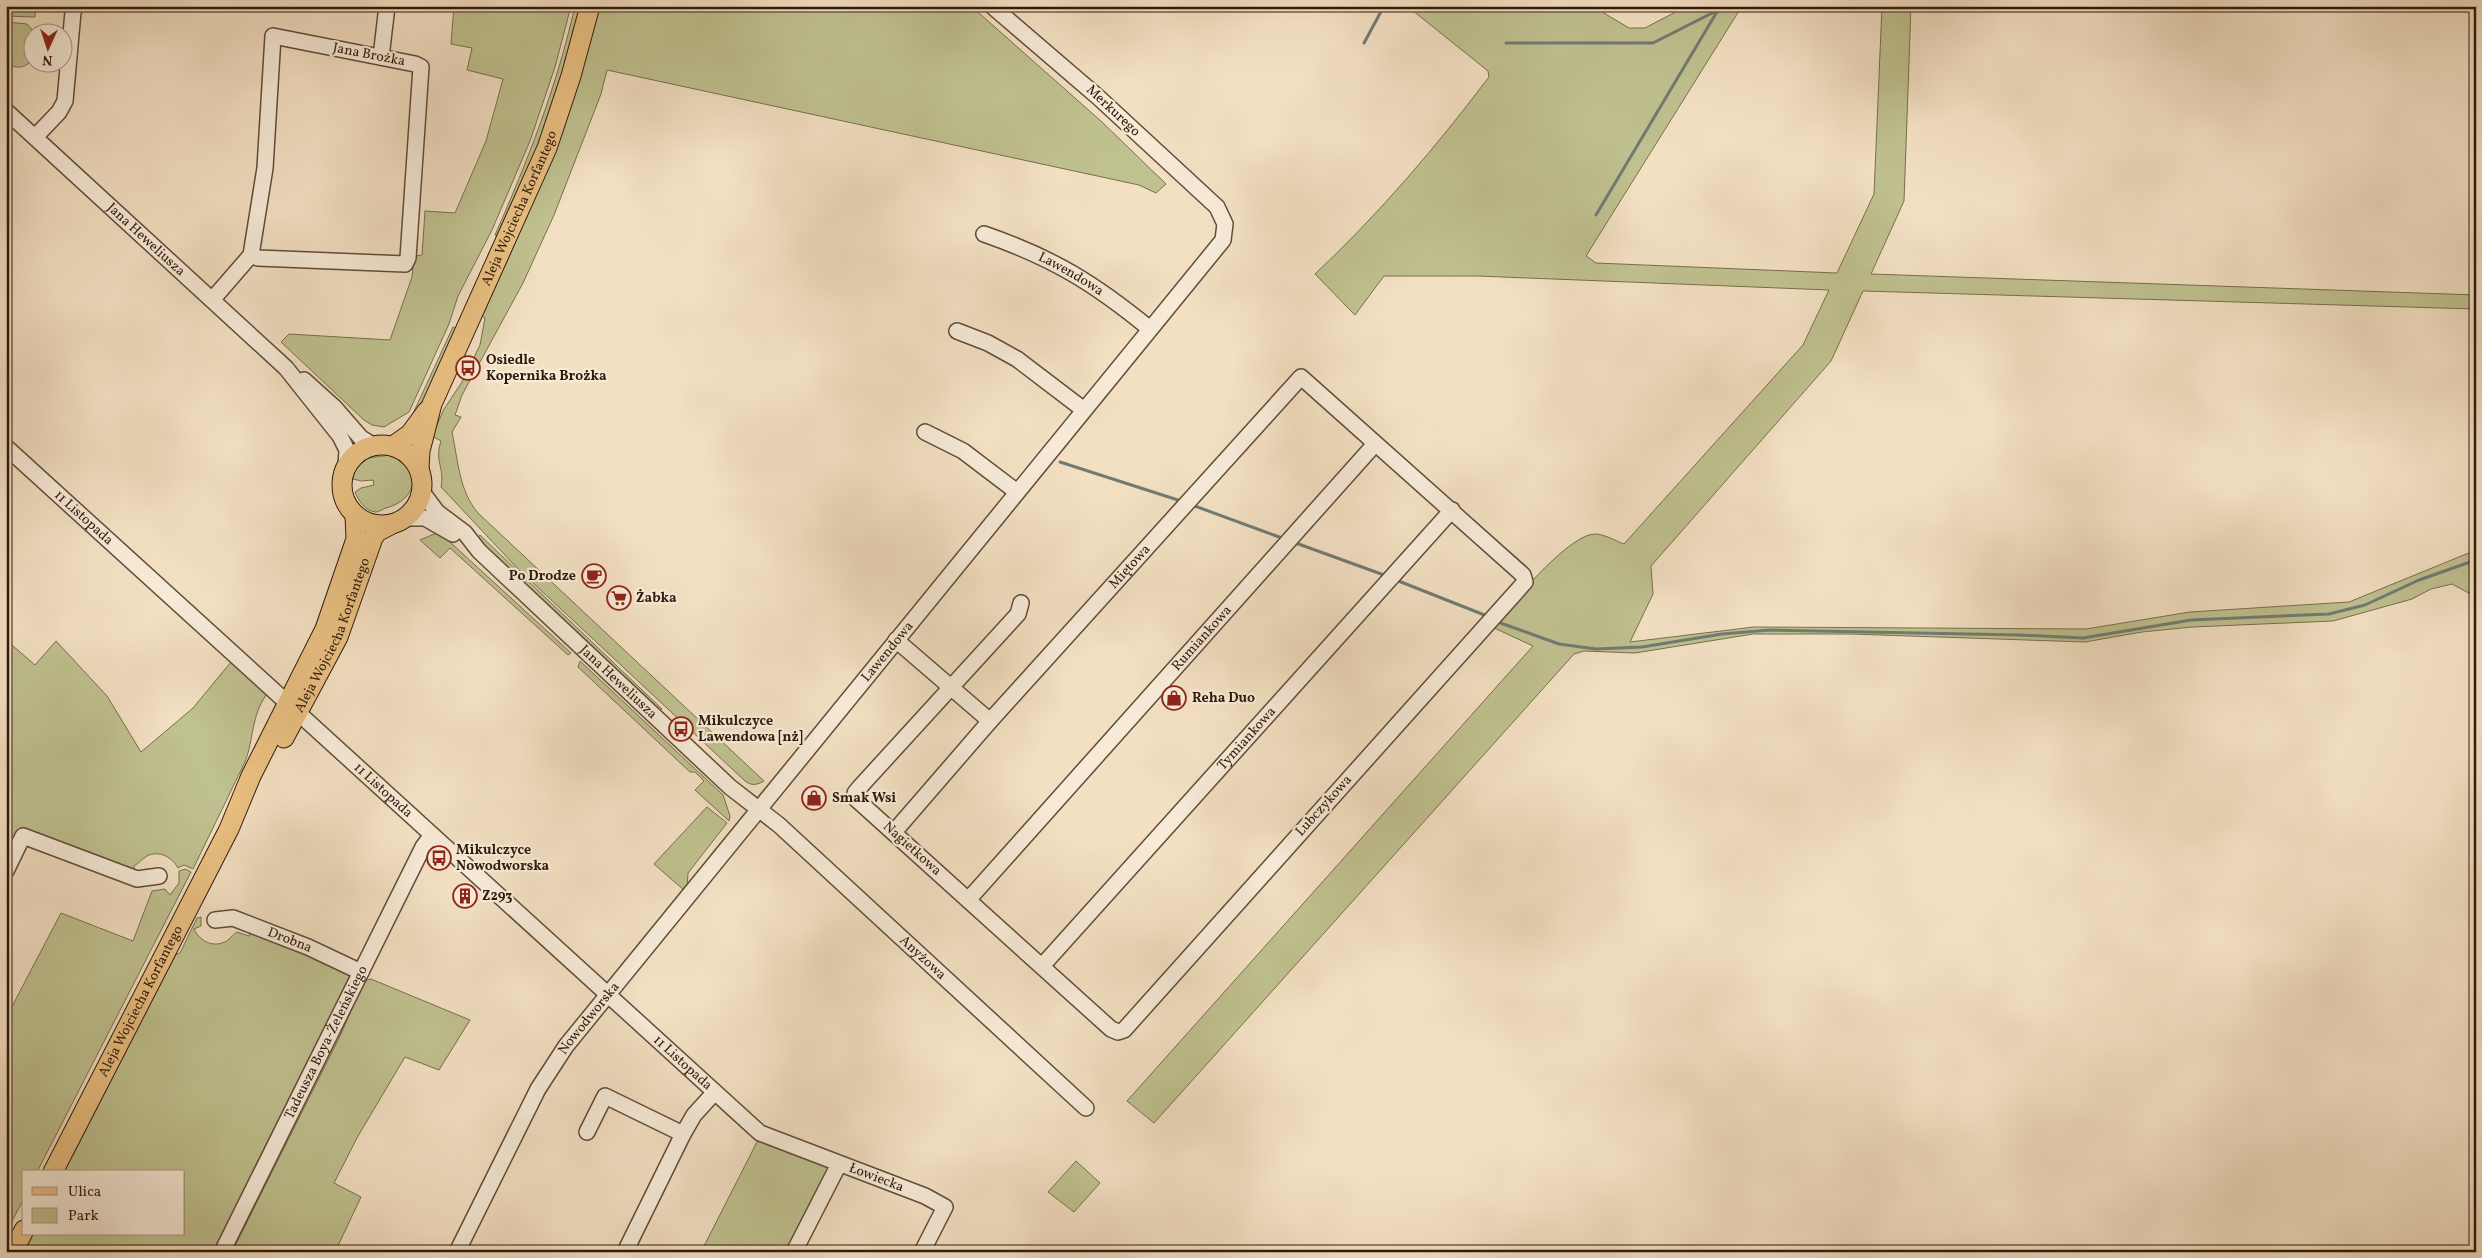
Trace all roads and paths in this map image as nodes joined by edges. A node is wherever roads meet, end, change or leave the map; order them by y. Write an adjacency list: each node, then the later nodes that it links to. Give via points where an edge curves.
1 (76, 6): 7 (street, via 64,100 59,112)
2 (387, 6): 5 (street)
3 (590, 6): 15 (main road, Aleja Wojciecha Korfantego, via 570,81 547,148)
4 (992, 6): 8 (street, Merkurego, via 1093,93 1216,207)
5 (381, 57): 10 (street, Jana Brożka, via 273,36 265,168); 10 (street, Jana Brożka, via 421,67 422,75 405,264 258,258)
6 (6, 111): 7 (street, Jana Heweliusza)
7 (36, 136): 11 (street, Jana Heweliusza)
8 (1225, 224): 12 (street, Lawendowa, via 1223,240)
9 (984, 234): 12 (street, Lawendowa, via 1056,263 1098,288)
10 (251, 255): 11 (street)
11 (212, 300): 14 (street, Jana Heweliusza)
12 (1150, 329): 16 (street, Lawendowa)
13 (957, 331): 16 (street, via 1017,359)
14 (286, 368): 19 (street, Jana Heweliusza, via 323,396 355,433); 21 (street, Jana Heweliusza, via 345,443)
15 (432, 404): 19 (main road, Aleja Wojciecha Korfantego, via 410,434); 22 (main road, Aleja Wojciecha Korfantego, via 420,451)
16 (1084, 410): 24 (street, Lawendowa)
17 (925, 432): 24 (street, via 963,452)
18 (1375, 444): 25 (street, Lubczykowa); 33 (street, Miętowa, via 1301,377); 39 (street, Rumiankowa)
19 (383, 446): 21 (main road, via 355,456); 22 (main road, via 409,455)
20 (6, 447): 32 (street, 11 Listopada)
21 (346, 467): 26 (main road, via 343,494)
22 (419, 469): 23 (main road)
23 (422, 492): 27 (main road, via 416,507); 28 (street, Jana Heweliusza, via 437,512 465,533)
24 (1017, 492): 30 (street, Lawendowa)
25 (1452, 510): 41 (street, Tymiankowa); 41 (street, Lubczykowa, via 1523,575 1525,582 1124,1030 1118,1032 1111,1028)
26 (355, 515): 27 (main road, via 372,524); 32 (main road, Aleja Wojciecha Korfantego, via 356,539)
27 (399, 521): 28 (street, Jana Heweliusza, via 417,517 431,521); 32 (main road, Aleja Wojciecha Korfantego, via 377,532 373,538 338,637)
28 (480, 551): 34 (street, Jana Heweliusza, via 730,787)
29 (1021, 603): 31 (street, Nagietkowa, via 1018,614)
30 (896, 640): 31 (street); 34 (street, Lawendowa)
31 (952, 688): 33 (street); 35 (street, Nagietkowa, via 855,794 855,798)
32 (294, 708): 36 (street, 11 Listopada); 50 (main road, Aleja Wojciecha Korfantego, via 251,776 229,829)
33 (990, 721): 35 (street, Miętowa)
34 (758, 809): 43 (street, Nowodworska); 45 (street, Anyżowa)
35 (894, 832): 39 (street, Nagietkowa)
36 (432, 835): 42 (street, Tadeusza Boya-Żeleńskiego); 43 (street, 11 Listopada)
37 (6, 871): 38 (street, via 23,836 137,879)
38 (160, 876)
39 (968, 900): 41 (street, Lubczykowa)
40 (215, 920): 42 (street, Drobna, via 233,918)
41 (1042, 966)
42 (361, 972): 53 (street, Tadeusza Boya-Żeleńskiego)
43 (608, 994): 44 (street, 11 Listopada); 54 (street, Nowodworska, via 549,1070)
44 (714, 1092): 47 (street, 11 Listopada); 48 (street)
45 (1086, 1108)
46 (587, 1132): 48 (street, via 605,1096)
47 (760, 1133): 49 (street, Łowiecka)
48 (683, 1134): 55 (street)
49 (839, 1164): 56 (street); 57 (street, Łowiecka, via 925,1196 945,1207)
50 (54, 1170)
51 (22, 1234): 52 (main road)
52 (13, 1252)
53 (222, 1252)
54 (457, 1252)
55 (624, 1252)
56 (794, 1252)
57 (922, 1252)

